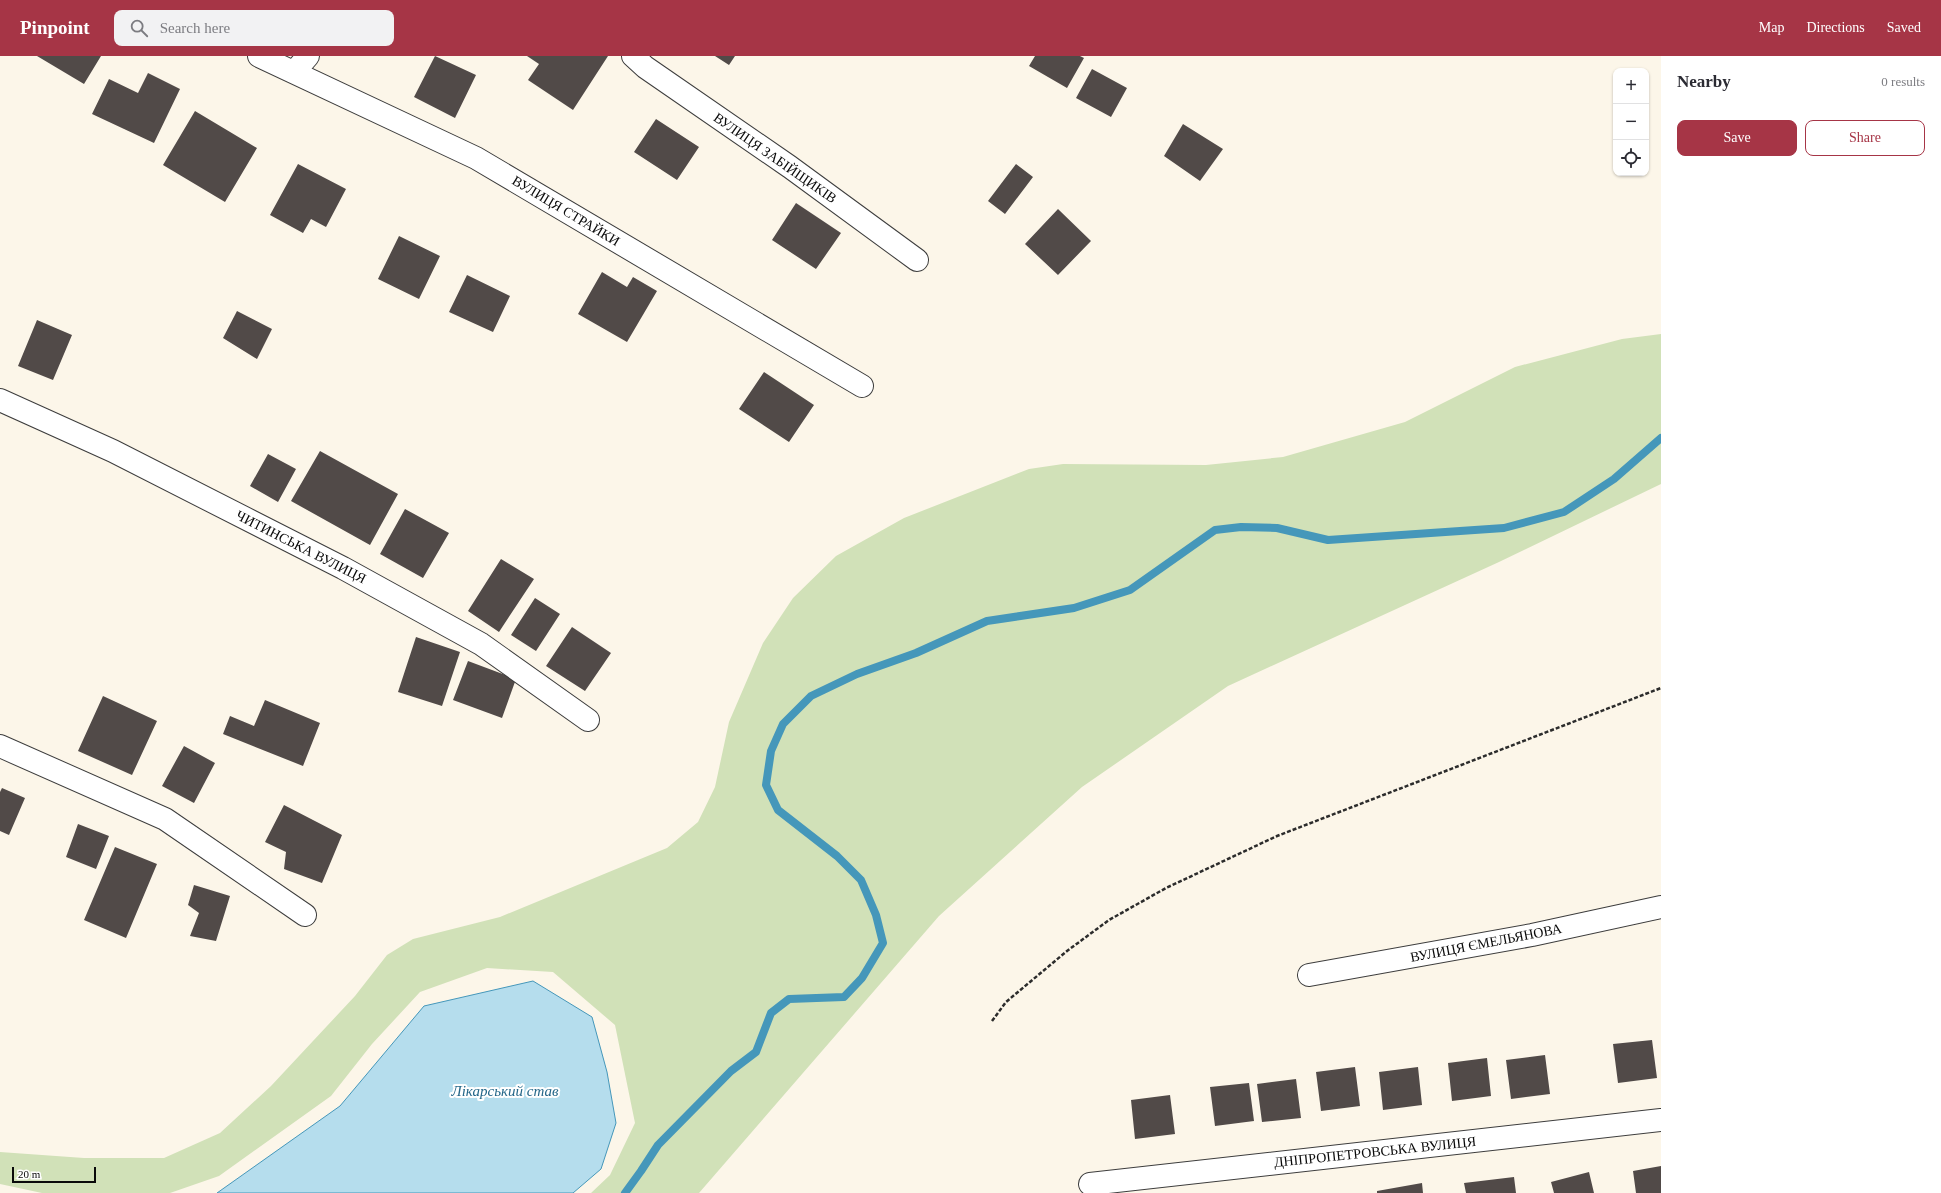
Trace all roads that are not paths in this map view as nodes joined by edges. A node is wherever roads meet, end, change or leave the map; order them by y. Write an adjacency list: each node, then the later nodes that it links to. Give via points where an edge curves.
1 (259, 56): 3 (street, ВУЛИЦЯ СТРАЙКИ)
2 (633, 56): 4 (street, ВУЛИЦЯ ЗАБІЙЩИКІВ)
3 (301, 64): 5 (street, ВУЛИЦЯ СТРАЙКИ, via 476,158)
4 (917, 260)
5 (862, 386)
6 (0, 400): 7 (street, ЧИТИНСЬКА ВУЛИЦЯ, via 113,451 343,568 481,644)
7 (588, 720)
8 (0, 746): 10 (street, via 165,819)
9 (1661, 907): 11 (street, ВУЛИЦЯ ЄМЕЛЬЯНОВА, via 1532,935)
10 (305, 915)
11 (1309, 975)
12 (1661, 1120): 13 (street, ДНІПРОПЕТРОВСЬКА ВУЛИЦЯ)
13 (1090, 1184)

